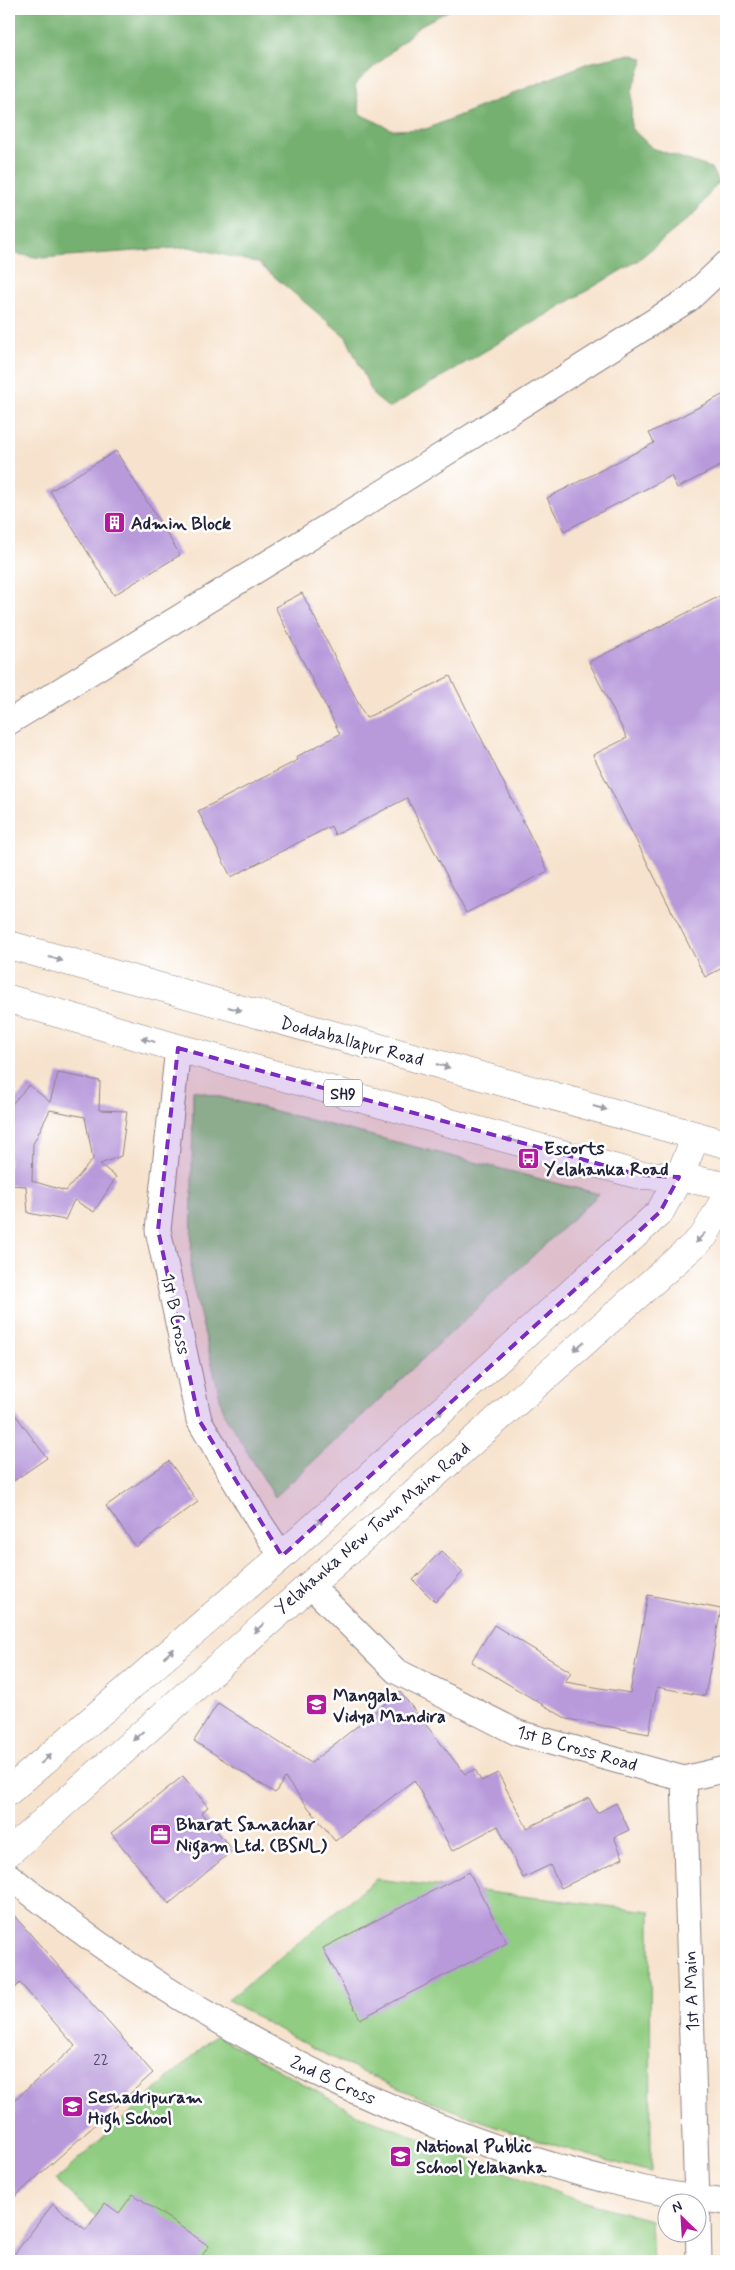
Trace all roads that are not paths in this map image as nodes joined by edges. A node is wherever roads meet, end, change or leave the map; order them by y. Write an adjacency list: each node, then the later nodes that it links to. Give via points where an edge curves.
1 (726, 264): 2 (street, via 689,298 384,492)
2 (9, 722)
3 (9, 945): 6 (main road, Doddaballapur Road, one-way to 6)
4 (9, 999): 5 (main road, SH9, one-way to 4)
5 (178, 1048): 8 (main road, SH9, one-way to 5, via 639,1174); 11 (street, 1st B Cross, via 158,1230 199,1420)
6 (696, 1136): 7 (main road, Doddaballapur Road); 8 (main road)
7 (726, 1144)
8 (679, 1177): 9 (main road, SH9); 11 (main road, one-way to 8, via 660,1212)
9 (726, 1186)
10 (726, 1197): 12 (main road, Yelahanka New Town Main Road, one-way to 12, via 704,1236)
11 (282, 1556): 15 (main road, one-way to 11)
12 (309, 1584): 14 (street, 1st B Cross Road, via 403,1675 518,1733); 16 (main road, Yelahanka New Town Main Road, one-way to 16)
13 (726, 1769): 14 (street)
14 (684, 1779): 18 (street, 1st A Main)
15 (9, 1791)
16 (9, 1852)
17 (9, 1876): 19 (street, 2nd B Cross, via 151,1980 268,2049 332,2081 464,2136 532,2159)
18 (697, 2192)
19 (658, 2193)
20 (726, 2202): 21 (street, 2nd B Cross)
21 (708, 2204)
22 (698, 2242): 23 (street, 1st A Main)
23 (699, 2261)

